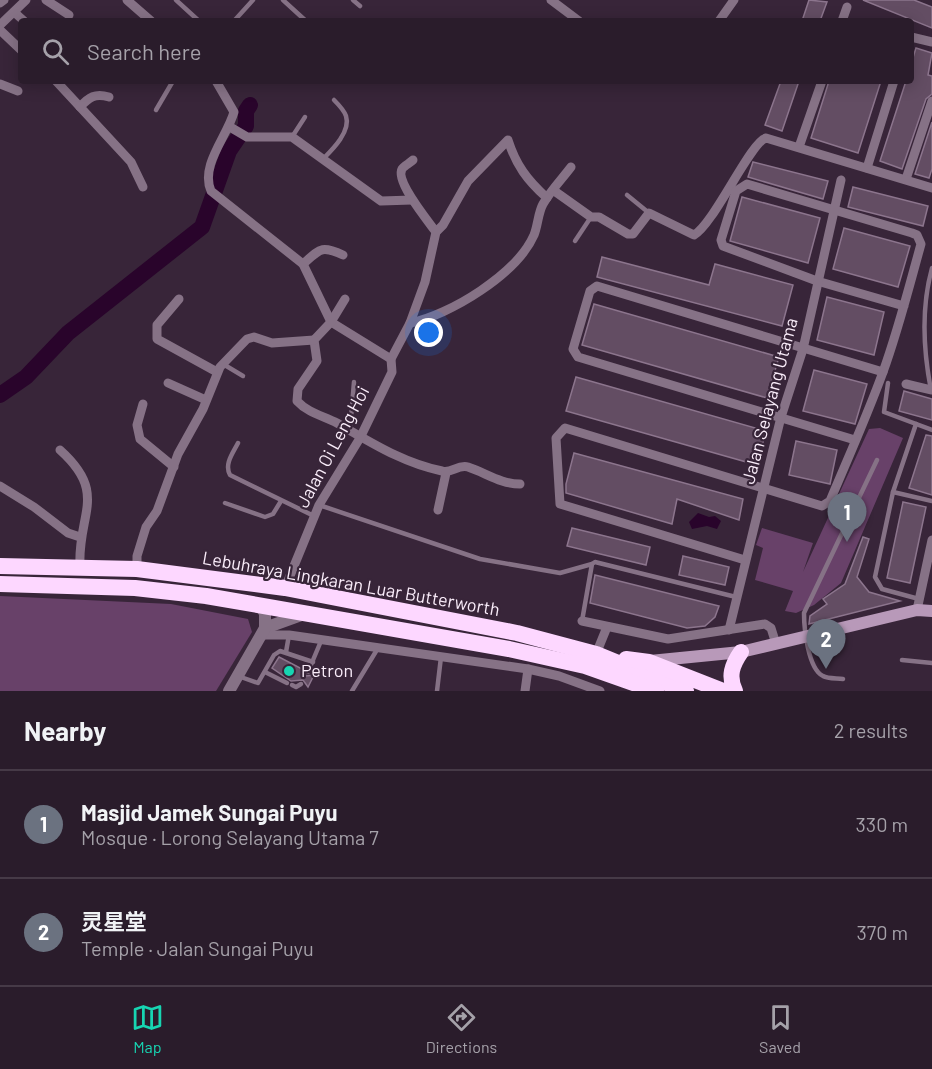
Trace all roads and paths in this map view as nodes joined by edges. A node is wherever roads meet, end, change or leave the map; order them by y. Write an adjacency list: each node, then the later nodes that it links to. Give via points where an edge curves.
1 (3, 0): 11 (street)
2 (26, 0): 14 (street)
3 (46, 0): 15 (street)
4 (127, 0): 17 (street)
5 (176, 0): 18 (lane)
6 (253, 0): 19 (lane)
7 (283, 0): 20 (lane)
8 (353, 0): 12 (lane)
9 (551, 0): 21 (street)
10 (734, 0): 22 (street)
11 (0, 3)
12 (360, 6)
13 (847, 7): 23 (street)
14 (14, 12): 16 (street); 24 (street)
15 (69, 15)
16 (21, 18)
17 (148, 18)
18 (196, 18)
19 (237, 18)
20 (303, 18)
21 (575, 18)
22 (721, 18)
23 (843, 18)
24 (0, 25)
25 (0, 30): 28 (street)
26 (914, 38): 27 (street)
27 (932, 42)
28 (18, 47)
29 (0, 84): 35 (street)
30 (59, 84): 39 (street)
31 (171, 84): 40 (lane)
32 (219, 84): 42 (street, via 234,112)
33 (821, 84): 44 (street)
34 (893, 84): 48 (street)
35 (18, 91)
36 (109, 96): 39 (street, via 89,96)
37 (334, 100): 45 (lane, via 346,116 346,126 338,144)
38 (932, 101): 49 (street)
39 (80, 107): 51 (street, via 131,162)
40 (156, 110)
41 (305, 117): 43 (lane)
42 (232, 128): 43 (street, via 247,137); 62 (street, via 208,170 211,191)
43 (292, 137): 45 (street)
44 (799, 147): 48 (street); 57 (street, via 762,138 698,233 690,235)
45 (324, 158): 55 (street, via 381,201)
46 (413, 160): 55 (street, via 401,175)
47 (571, 167): 53 (street)
48 (867, 168): 49 (street)
49 (906, 179): 52 (street)
50 (841, 180): 56 (street, Jalan Selayang Utama)
51 (143, 186)
52 (932, 188)
53 (550, 194): 58 (street); 59 (street, via 526,178 508,140 468,181); 69 (street, via 542,206 534,235 518,258 491,282 441,315)
54 (627, 195): 57 (lane)
55 (412, 201): 59 (street)
56 (834, 211): 64 (street, Jalan Selayang Utama); 64 (street, via 747,184 736,191 721,240 723,246); 67 (street, via 917,235 921,244)
57 (649, 213): 58 (street, via 630,234 599,217)
58 (591, 217): 60 (lane)
59 (435, 232): 69 (street, Jalan Oi Leng Hoi, via 432,258)
60 (575, 241)
61 (343, 255): 62 (street, via 322,249)
62 (303, 264): 68 (street)
63 (932, 268): 81 (lane, via 924,297 926,363)
64 (817, 281): 67 (street); 71 (street, Jalan Selayang Utama)
65 (345, 298): 68 (street)
66 (179, 299): 74 (street, via 158,326 157,339)
67 (903, 306): 75 (street)
68 (331, 322): 70 (street); 72 (street)
69 (410, 323): 72 (street, Jalan Oi Leng Hoi)
70 (314, 340): 73 (street, via 272,343 254,337 247,339); 87 (street, via 317,361 298,389 297,401)
71 (803, 349): 75 (street); 84 (street, Jalan Selayang Utama); 84 (street, via 597,286 590,291 573,350 578,357)
72 (391, 359): 88 (street, Jalan Oi Leng Hoi, via 392,372)
73 (223, 364): 74 (street); 76 (lane)
74 (217, 372): 82 (street)
75 (883, 372): 89 (street)
76 (243, 376)
77 (354, 382): 87 (lane)
78 (168, 383): 82 (street)
79 (888, 383): 85 (lane, via 884,412)
80 (906, 384): 81 (street)
81 (932, 390)
82 (206, 400): 93 (street)
83 (143, 404): 93 (street, via 138,425 140,439)
84 (781, 417): 89 (street); 97 (street, Jalan Selayang Utama)
85 (916, 424): 86 (lane); 98 (lane)
86 (932, 430)
87 (349, 431): 88 (street)
88 (360, 438): 94 (street, via 400,459); 102 (street, Jalan Oi Leng Hoi)
89 (855, 440): 97 (street, via 830,501 822,506)
90 (238, 443): 99 (lane, via 228,462 230,475)
91 (60, 450): 105 (street, via 83,475 88,495 89,506)
92 (877, 460): 124 (lane, via 804,613)
93 (174, 467): 111 (street, via 140,543)
94 (446, 472): 95 (street, via 461,466 509,484); 103 (street)
95 (520, 484)
96 (0, 486): 105 (street, via 68,533)
97 (763, 488): 107 (street, Jalan Selayang Utama); 107 (street, via 565,428 556,438 558,501 565,506)
98 (893, 492): 100 (lane); 116 (lane, via 875,577 882,589)
99 (281, 501): 101 (lane, via 270,516); 104 (lane)
100 (932, 501)
101 (225, 503)
102 (319, 505): 104 (street, Jalan Oi Leng Hoi); 108 (lane, via 480,559 560,573)
103 (438, 510)
104 (314, 516): 113 (street, Jalan Oi Leng Hoi)
105 (80, 537): 110 (street)
106 (932, 540): 116 (street)
107 (745, 560): 114 (street, Jalan Selayang Utama)
108 (592, 564): 114 (lane); 119 (lane)
109 (0, 566): 110 (highway, Lebuhraya Lingkaran Luar Butterworth)
110 (80, 567): 111 (highway, Lebuhraya Lingkaran Luar Butterworth)
111 (137, 569): 113 (highway, Lebuhraya Lingkaran Luar Butterworth)
112 (0, 584): 115 (highway, Lebuhraya Lingkaran Luar Butterworth, via 135,588)
113 (285, 588): 130 (highway, Lebuhraya Lingkaran Luar Butterworth, via 517,633)
114 (736, 597): 121 (street, Jalan Selayang Utama)
115 (259, 605): 118 (highway, Lebuhraya Lingkaran Luar Butterworth); 122 (street, via 265,613)
116 (918, 605): 117 (main road); 124 (main road)
117 (932, 611)
118 (308, 614): 122 (street, via 289,618); 132 (highway, Lebuhraya Lingkaran Luar Butterworth)
119 (582, 621): 120 (street)
120 (607, 627): 121 (street, via 668,639); 130 (street)
121 (729, 630): 126 (street, via 765,624 771,628)
122 (264, 631): 123 (street); 140 (street)
123 (289, 635): 125 (street); 128 (lane)
124 (805, 636): 126 (main road); 141 (lane, via 817,671)
125 (321, 640): 127 (street); 134 (lane)
126 (776, 644): 129 (main road)
127 (378, 648): 131 (street); 144 (lane)
128 (286, 652): 134 (lane); 138 (lane, via 274,655)
129 (741, 652): 135 (main road); 152 (highway, via 732,666 731,683)
130 (602, 655): 135 (highway); 150 (highway, Lebuhraya Lingkaran Luar Butterworth)
131 (441, 657): 137 (street); 145 (lane)
132 (546, 659): 148 (highway); 149 (highway, Lebuhraya Lingkaran Luar Butterworth, via 585,666)
133 (902, 660): 136 (lane)
134 (313, 662): 139 (lane)
135 (649, 662): 151 (highway)
136 (932, 663)
137 (528, 669): 146 (street); 147 (street)
138 (265, 672): 140 (lane, via 254,684); 142 (lane, via 296,687)
139 (308, 672)
140 (238, 676): 143 (street)
141 (843, 679)
142 (301, 684)
143 (229, 691)
144 (352, 691)
145 (437, 691)
146 (525, 691)
147 (600, 691)
148 (625, 691)
149 (656, 691)
150 (686, 691)
151 (723, 691)
152 (735, 691)

